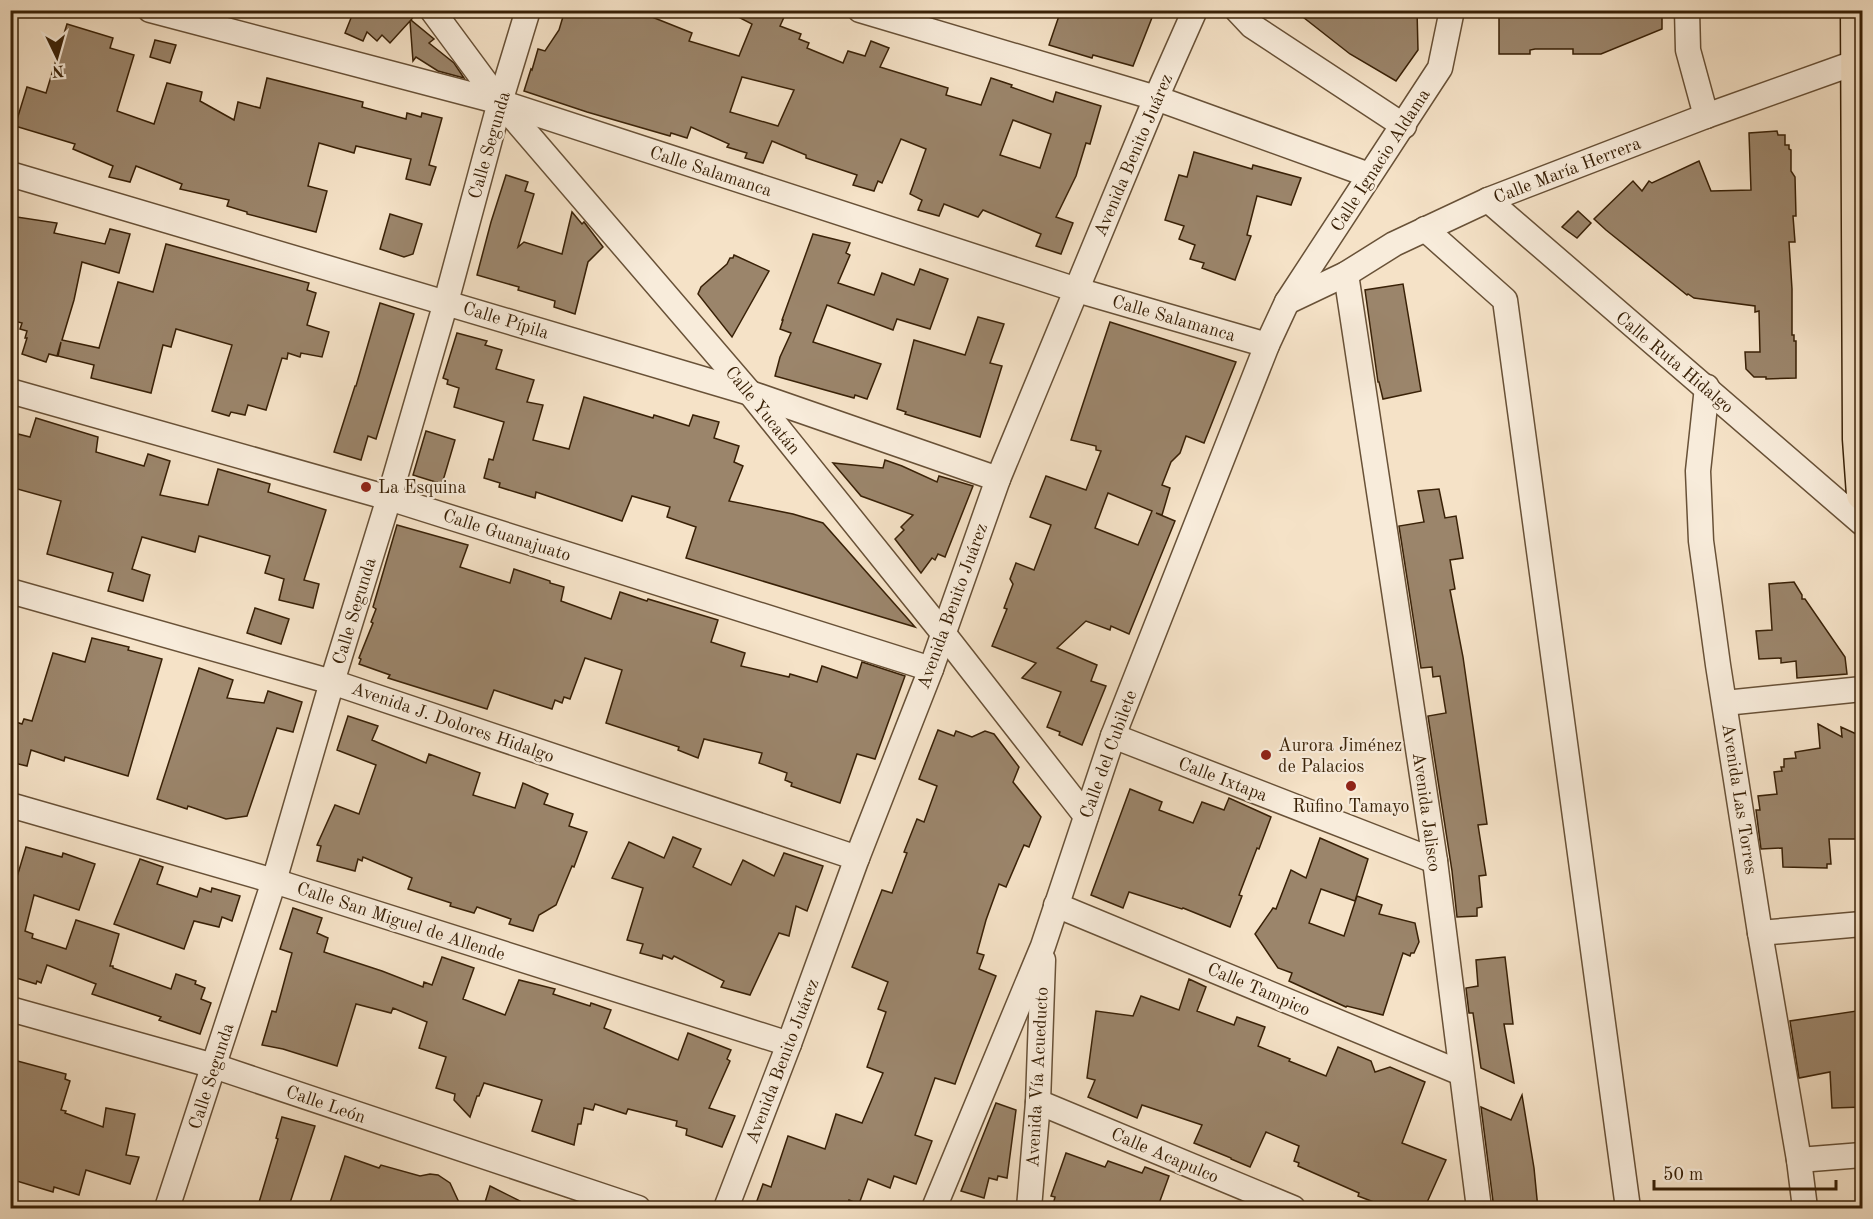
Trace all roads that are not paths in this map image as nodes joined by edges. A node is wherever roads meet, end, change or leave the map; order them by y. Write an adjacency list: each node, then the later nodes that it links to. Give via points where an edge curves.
1 (150, 10): 12 (street, Calle Salamanca)
2 (432, 10): 12 (street, Calle Yucatán)
3 (528, 10): 12 (street, Calle Segunda)
4 (860, 10): 11 (street)
5 (1195, 10): 11 (street, Avenida Benito Juárez)
6 (1237, 10): 14 (street, via 1252,26)
7 (1452, 10): 14 (street, Calle Ignacio Aldama, via 1440,69)
8 (1687, 10): 13 (street, via 1688,50)
9 (1856, 10): 10 (main road)
10 (1857, 62): 13 (street, Calle María Herrera); 28 (main road, via 1858,439)
11 (1155, 98): 16 (street); 20 (street, Avenida Benito Juárez)
12 (501, 102): 20 (street, Calle Salamanca); 21 (street, Calle Segunda); 26 (street, Calle Yucatán)
13 (1706, 117): 17 (street, Calle María Herrera)
14 (1404, 126): 16 (street, Calle Ignacio Aldama)
15 (10, 174): 21 (street, Calle Pípila)
16 (1369, 175): 22 (street, Calle Ignacio Aldama)
17 (1488, 200): 18 (street, Calle María Herrera); 24 (street, Calle Ruta Hidalgo)
18 (1425, 229): 19 (street, Calle María Herrera); 61 (street, via 1505,300)
19 (1346, 274): 22 (street, Calle María Herrera); 41 (street, Avenida Jalisco)
20 (1077, 290): 23 (street, Calle Salamanca); 27 (street, Avenida Benito Juárez)
21 (446, 302): 26 (street, Calle Pípila); 29 (street, Calle Segunda)
22 (1287, 302): 23 (street, Calle del Cubilete)
23 (1267, 345): 37 (street, Calle del Cubilete)
24 (1707, 387): 30 (street, Calle Ruta Hidalgo); 36 (street, Avenida Las Torres, via 1698,471 1701,541)
25 (10, 391): 29 (street, Calle Guanajuato)
26 (750, 393): 27 (street, Calle Pípila); 32 (street, Calle Yucatán)
27 (998, 479): 32 (street, Avenida Benito Juárez)
28 (1863, 495)
29 (389, 498): 33 (street, Calle Guanajuato); 34 (street, Calle Segunda)
30 (1863, 524)
31 (10, 591): 34 (street, Avenida J. Dolores Hidalgo)
32 (943, 633): 33 (street, Avenida Benito Juárez); 39 (street, Calle Yucatán)
33 (931, 669): 40 (street, Avenida Benito Juárez)
34 (332, 682): 40 (street, Avenida J. Dolores Hidalgo); 42 (street, Calle Segunda)
35 (1863, 689): 36 (street)
36 (1725, 704): 45 (street, Avenida Las Torres)
37 (1113, 736): 39 (street, Calle del Cubilete); 41 (street, Calle Ixtapa)
38 (10, 805): 42 (street, Calle San Miguel de Allende)
39 (1086, 816): 43 (street, Calle del Cubilete)
40 (857, 858): 48 (street, Avenida Benito Juárez)
41 (1435, 861): 50 (street, Avenida Jalisco)
42 (274, 881): 48 (street, Calle San Miguel de Allende); 49 (street, Calle Segunda)
43 (1056, 905): 46 (street, Calle del Cubilete); 50 (street, Calle Tampico)
44 (1863, 924): 45 (street)
45 (1760, 933): 53 (street, Avenida Las Torres)
46 (1043, 945): 51 (street, Avenida Vía Acueducto); 57 (street, Calle del Cubilete)
47 (10, 1009): 49 (street, Calle León)
48 (789, 1044): 56 (street, Avenida Benito Juárez)
49 (214, 1066): 54 (street, Calle Segunda); 55 (street, Calle León)
50 (1461, 1073): 60 (street, Avenida Jalisco)
51 (1038, 1102): 58 (street, Avenida Vía Acueducto); 59 (street, Calle Acapulco)
52 (1863, 1155): 53 (street)
53 (1799, 1160): 62 (street, Avenida Las Torres)
54 (167, 1209)
55 (638, 1209)
56 (726, 1209)
57 (934, 1209)
58 (1029, 1209)
59 (1293, 1209)
60 (1479, 1209)
61 (1628, 1209)
62 (1805, 1209)

